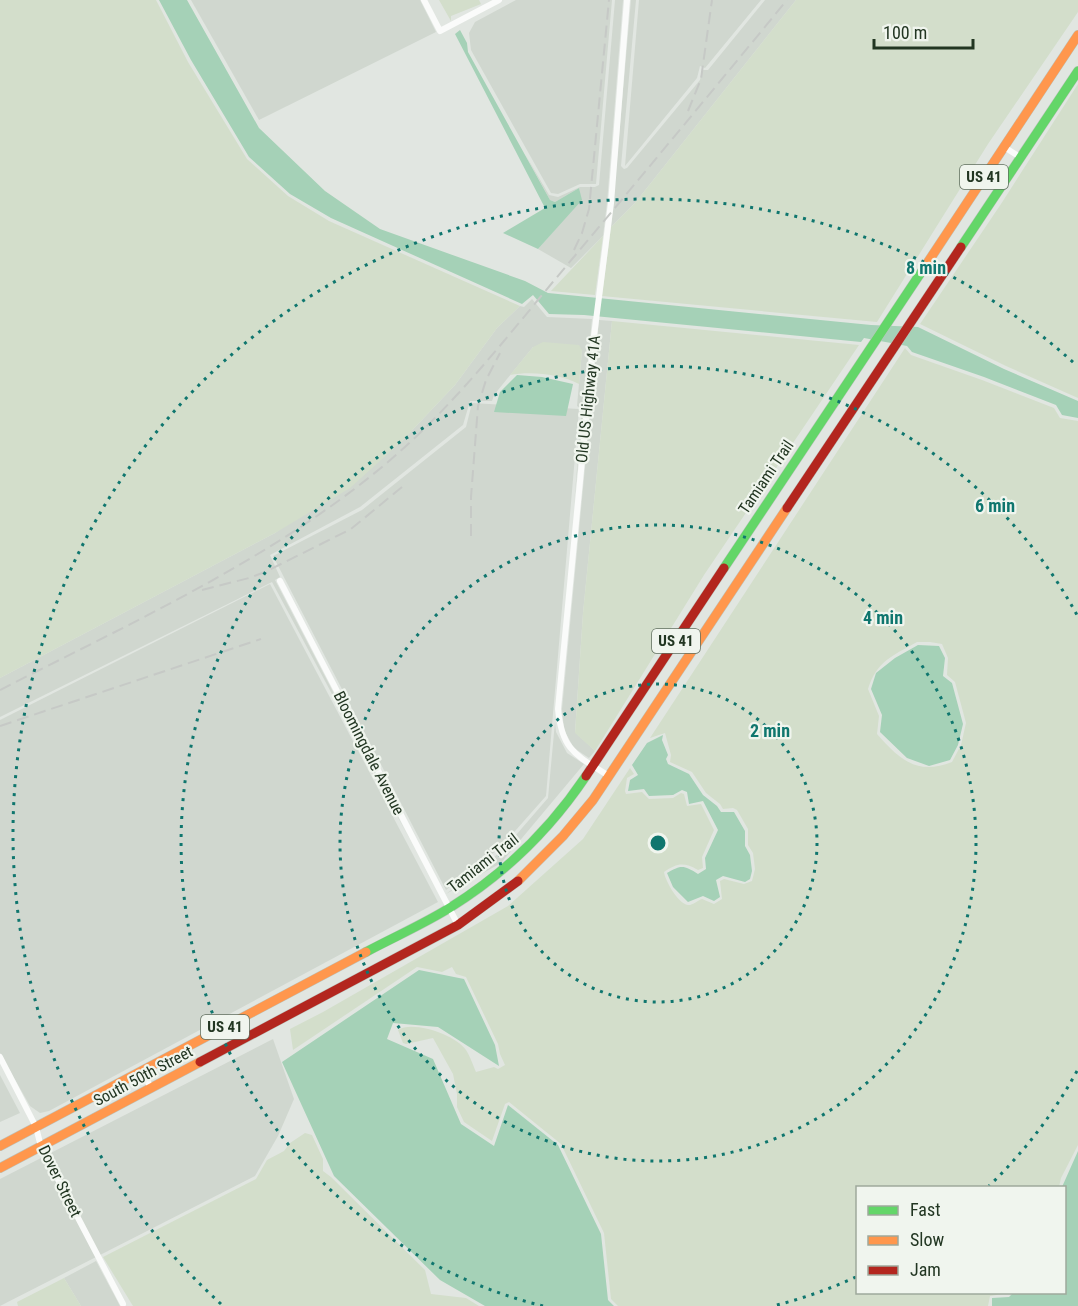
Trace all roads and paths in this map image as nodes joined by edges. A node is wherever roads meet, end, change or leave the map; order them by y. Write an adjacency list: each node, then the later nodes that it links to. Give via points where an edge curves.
1 (424, 0): 2 (street, via 440,31)
2 (499, 0)
3 (627, 0): 9 (street, Old US Highway 41A, via 611,203 598,294 558,709 560,731 571,751)
4 (1078, 35): 6 (main road, Tamiami Trail / US 41)
5 (1078, 71): 7 (main road, US 41)
6 (1004, 147): 7 (street); 9 (main road, Tamiami Trail / US 41)
7 (1020, 157): 10 (main road, US 41)
8 (280, 581): 11 (street, Bloomingdale Avenue)
9 (593, 766): 10 (street, Old US Highway 41A); 11 (main road, Tamiami Trail / US 41, via 531,844)
10 (609, 776): 12 (main road, US 41, via 578,820 523,880)
11 (449, 908): 12 (street, Bloomingdale Avenue); 14 (main road, South 50th Street / US 41)
12 (458, 925): 15 (main road, South 50th Street / US 41)
13 (0, 1057): 16 (street, Dover Street)
14 (142, 1071): 15 (street); 16 (main road, South 50th Street / US 41)
15 (151, 1088): 18 (main road, South 50th Street / US 41)
16 (36, 1127): 17 (main road, South 50th Street / US 41); 18 (street, Dover Street)
17 (0, 1146)
18 (41, 1147): 19 (main road, South 50th Street / US 41); 20 (street, Dover Street)
19 (0, 1168)
20 (123, 1304)

